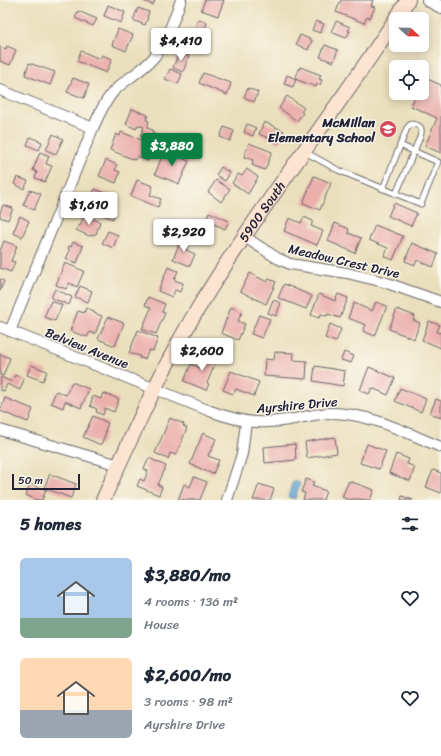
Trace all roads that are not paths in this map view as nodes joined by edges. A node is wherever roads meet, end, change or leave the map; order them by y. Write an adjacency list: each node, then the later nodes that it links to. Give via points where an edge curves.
1 (181, 0): 6 (street, via 168,33 155,56 113,92)
2 (408, 0): 8 (main road, 5900 South)
3 (428, 0): 4 (street)
4 (441, 7)
5 (0, 90): 6 (street)
6 (93, 128): 15 (street)
7 (400, 145): 9 (lane); 9 (lane, via 411,124 417,124 422,130); 10 (lane)
8 (304, 151): 10 (lane, via 338,170); 12 (main road, 5900 South)
9 (414, 152): 11 (lane); 11 (lane, via 438,162 421,204)
10 (383, 189): 11 (lane)
11 (396, 194)
12 (245, 237): 13 (street, Meadow Crest Drive, via 290,264 384,282); 16 (main road, 5900 South, via 188,325)
13 (441, 302)
14 (0, 327): 15 (street, Belview Avenue)
15 (10, 331): 16 (street, Belview Avenue)
16 (154, 389): 17 (street, Ayrshire Drive); 20 (main road, 5900 South)
17 (246, 422): 19 (street, Ayrshire Drive, via 278,422 329,413 345,414 372,419); 22 (street, via 242,454)
18 (0, 430): 20 (street)
19 (441, 447)
20 (119, 465): 21 (main road, 5900 South)
21 (103, 500)
22 (227, 500)

